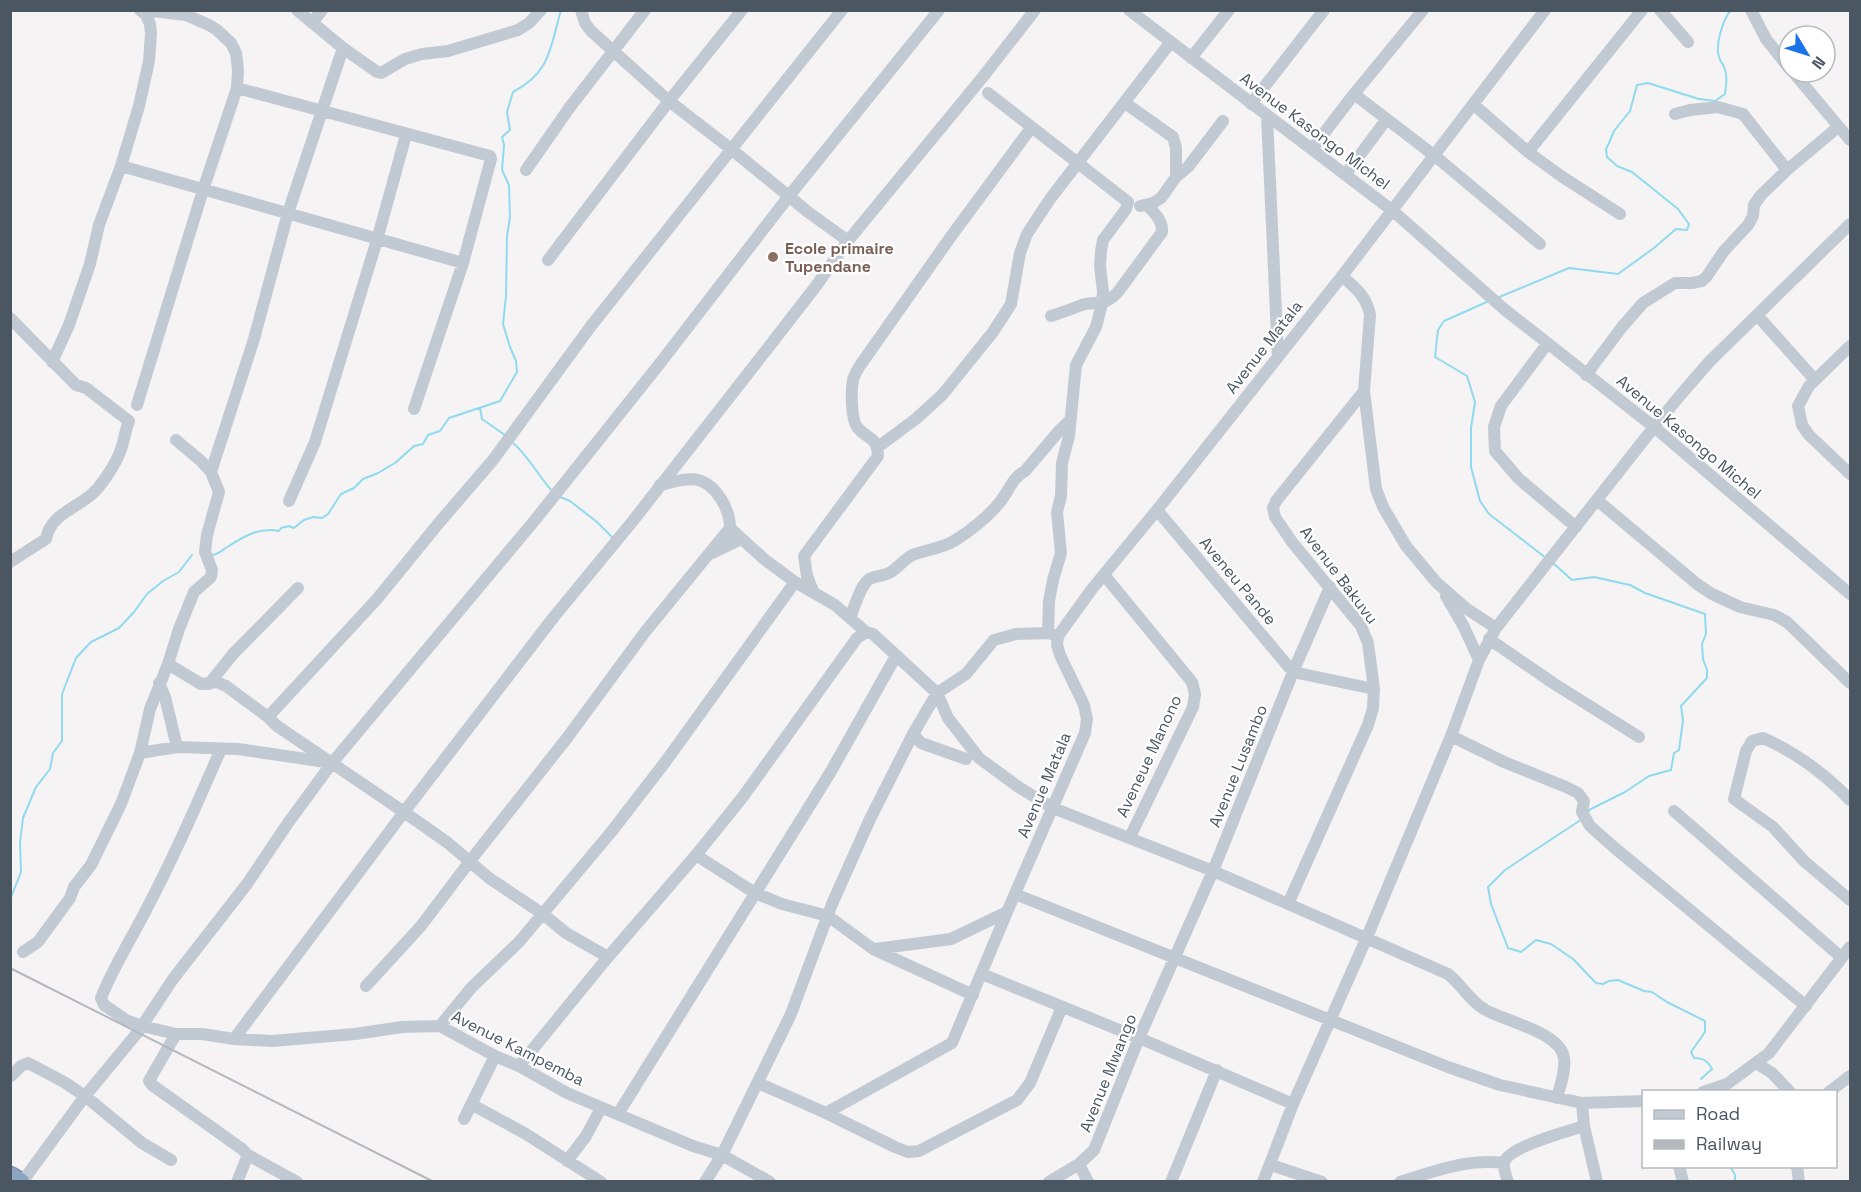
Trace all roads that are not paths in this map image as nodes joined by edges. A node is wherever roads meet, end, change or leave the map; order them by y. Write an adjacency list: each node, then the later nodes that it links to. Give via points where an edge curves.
1 (297, 10): 19 (street)
2 (322, 10): 19 (street)
3 (541, 10): 22 (street, via 518,30 405,59 381,73)
4 (581, 10): 23 (street, via 591,31)
5 (645, 10): 23 (street)
6 (742, 10): 30 (street)
7 (842, 10): 43 (street)
8 (939, 10): 54 (street)
9 (1035, 10): 62 (street)
10 (1229, 10): 25 (street)
11 (1324, 10): 32 (street)
12 (1423, 10): 29 (street)
13 (1545, 10): 33 (street, Avenue Matala)
14 (1642, 10): 45 (street)
15 (1660, 10): 20 (street)
16 (1751, 10): 24 (street)
17 (1131, 11): 21 (street, Avenue Kasongo Michel)
18 (147, 12): 27 (street, via 186,15 226,38 236,52); 48 (street, via 151,33 149,61)
19 (312, 23): 22 (street)
20 (1688, 42)
21 (1170, 43): 25 (street, Avenue Kasongo Michel); 31 (street)
22 (343, 48): 34 (street)
23 (613, 50): 30 (street); 49 (street)
24 (1777, 53)
25 (1191, 58): 32 (street, Avenue Kasongo Michel)
26 (1802, 84): 39 (street)
27 (237, 88): 34 (street); 53 (street)
28 (988, 93): 40 (street)
29 (1354, 94): 37 (street); 44 (street)
30 (669, 101): 43 (street); 64 (street)
31 (1125, 103): 47 (street); 52 (street, via 1173,137)
32 (1251, 104): 36 (street, Avenue Kasongo Michel)
33 (1473, 105): 45 (street); 46 (street, Avenue Matala)
34 (321, 111): 41 (street); 58 (street)
35 (1675, 114): 50 (street, via 1718,107 1743,114)
36 (1267, 116): 44 (street, Avenue Kasongo Michel); 73 (street)
37 (1386, 120): 46 (street); 51 (street)
38 (1223, 121): 52 (street)
39 (1838, 127): 42 (street); 50 (street)
40 (1031, 128): 47 (street); 83 (street, via 859,367 853,380 853,415 857,427)
41 (406, 135): 61 (street); 65 (street, via 488,155 491,159)
42 (1851, 140)
43 (731, 149): 54 (street); 115 (street, via 591,326 493,460 377,599)
44 (1312, 149): 51 (street, Avenue Kasongo Michel)
45 (1528, 152): 59 (street)
46 (1435, 156): 57 (street, Avenue Matala); 63 (street)
47 (1079, 163): 55 (street); 83 (street, via 1027,234 1011,304 993,332 943,394)
48 (121, 166): 53 (street); 74 (street, via 69,325)
49 (526, 170)
50 (1787, 170): 75 (street, via 1761,195 1748,225 1707,276 1702,281 1675,283 1642,303)
51 (1345, 175): 57 (street, Avenue Kasongo Michel)
52 (1176, 177): 56 (street, via 1161,198)
53 (203, 190): 58 (street); 78 (street)
54 (789, 196): 62 (street); 123 (street, via 535,520)
55 (1128, 202): 56 (street); 67 (street, via 1103,240)
56 (1147, 205): 67 (street, via 1161,221 1162,232 1118,292)
57 (1393, 211): 66 (street, Avenue Matala); 71 (street, Avenue Kasongo Michel)
58 (288, 213): 61 (street); 84 (street, via 254,339)
59 (1620, 214)
60 (1851, 224): 68 (street)
61 (377, 240): 65 (street); 88 (street, via 315,442)
62 (847, 242): 86 (street)
63 (1540, 244)
64 (548, 260)
65 (463, 263): 79 (street)
66 (1342, 276): 73 (street, Avenue Matala); 77 (street, via 1368,304 1370,329)
67 (1102, 304): 69 (street, via 1089,303); 80 (street, via 1096,327 1076,365)
68 (1757, 315): 76 (street); 81 (street)
69 (1051, 316)
70 (10, 318): 74 (street)
71 (1547, 344): 75 (street, Avenue Kasongo Michel); 90 (street, via 1501,406 1494,427 1495,451 1519,478)
72 (1851, 346): 76 (street)
73 (1278, 357): 89 (street, Avenue Matala)
74 (52, 362): 94 (street, via 76,385 86,388 129,421 119,455 95,491 53,522 46,539)
75 (1586, 375): 81 (street, Avenue Kasongo Michel)
76 (1815, 380): 85 (street, via 1798,406 1802,425)
77 (1364, 391): 97 (street, via 1376,489 1406,546); 98 (street, Avenue Bakuvu, via 1273,508 1292,542)
78 (137, 405)
79 (414, 409)
80 (1071, 419): 102 (street, via 1019,474 984,520 954,541 913,554 892,572 873,576 865,582); 104 (street, via 1058,512 1061,554 1049,601)
81 (1654, 427): 87 (street); 101 (street, Avenue Kasongo Michel)
82 (176, 440): 84 (street)
83 (878, 447): 100 (street, via 878,456 804,556)
84 (211, 472): 108 (street, via 219,492 205,552 211,577 194,592)
85 (1850, 472)
86 (660, 485): 91 (street, via 696,479 707,484 721,499); 127 (street)
87 (1597, 500): 90 (street); 111 (street, via 1712,594 1787,622)
88 (289, 501)
89 (1157, 510): 95 (street, Avenue Matala); 109 (street, Aveneu Pande)
90 (1576, 526): 105 (street)
91 (730, 528): 92 (street); 93 (street)
92 (741, 539): 93 (street); 96 (street)
93 (705, 557): 130 (street)
94 (10, 562)
95 (1104, 576): 104 (street, Avenue Matala); 128 (street, Aveneue Manono, via 1192,682 1195,694 1193,706)
96 (795, 582): 100 (street); 137 (street, via 636,801)
97 (1437, 583): 105 (street); 107 (street)
98 (1330, 587): 109 (street, Avenue Lusambo); 113 (street, Avenue Bakuvu, via 1361,626 1368,643)
99 (298, 588): 112 (street)
100 (813, 591): 102 (street)
101 (1851, 594)
102 (850, 618): 103 (street)
103 (866, 632): 106 (street); 129 (street, via 857,638)
104 (1053, 634): 114 (street, via 1016,634 994,640 966,674); 125 (street, Avenue Matala, via 1087,719 1085,734)
105 (1492, 634): 107 (street); 118 (street, via 1553,683)
106 (896, 656): 114 (street); 132 (street, via 830,773)
107 (1479, 660): 117 (street)
108 (168, 664): 110 (street); 112 (street, via 201,684)
109 (1293, 672): 113 (street); 131 (street, Avenue Lusambo)
110 (159, 683): 119 (street); 121 (street)
111 (1851, 683)
112 (209, 684): 115 (street, via 226,686)
113 (1374, 689): 135 (street, Avenue Bakuvu, via 1368,724)
114 (937, 693): 116 (street); 125 (street, via 948,718 979,758)
115 (268, 717): 123 (street)
116 (913, 734): 122 (street, via 921,743); 138 (street)
117 (1451, 736): 139 (street); 149 (street, via 1578,793 1590,826)
118 (1639, 737)
119 (177, 747): 120 (street); 121 (street)
120 (220, 749): 123 (street); 152 (street, Avenue Kampemba, via 183,835 110,973 101,998 104,1005)
121 (140, 753): 142 (street, via 121,804 91,865 38,942)
122 (966, 759)
123 (332, 763): 127 (street); 152 (street)
124 (1851, 800): 134 (street, via 1804,762 1763,738 1752,741 1746,751 1734,799 1773,827 1804,861)
125 (1053, 808): 128 (street); 133 (street, Avenue Matala)
126 (1674, 811): 145 (street)
127 (404, 812): 130 (street); 156 (street)
128 (1130, 837): 131 (street)
129 (696, 855): 132 (street); 143 (street)
130 (470, 861): 137 (street); 147 (street, via 421,926)
131 (1213, 872): 135 (street); 144 (street, Avenue Lusambo)
132 (755, 893): 138 (street); 175 (street)
133 (1015, 894): 136 (street, Avenue Matala); 144 (street)
134 (1851, 900)
135 (1288, 904): 139 (street)
136 (1007, 912): 141 (street, via 951,939); 146 (street, Avenue Matala)
137 (543, 914): 143 (street); 153 (street)
138 (828, 916): 141 (street); 163 (street, via 791,1014)
139 (1367, 937): 151 (street); 168 (street, via 1448,974 1474,1003 1558,1045 1564,1055 1564,1067)
140 (1851, 947): 145 (street)
141 (873, 949): 148 (street)
142 (23, 952)
143 (608, 957): 159 (street)
144 (1174, 957): 151 (street); 155 (street, Avenue Mwango)
145 (1842, 958): 149 (street)
146 (982, 974): 148 (street, Avenue Matala); 150 (street)
147 (366, 986)
148 (973, 995): 174 (street, Avenue Matala, via 952,1043)
149 (1806, 1005): 158 (street, via 1769,1053)
150 (1062, 1007): 155 (street); 174 (street, via 1030,1083 1017,1100 919,1150 908,1152)
151 (1329, 1020): 168 (street, via 1500,1085); 172 (street)
152 (142, 1026): 154 (street, Avenue Kampemba); 167 (street)
153 (440, 1026): 156 (street, Avenue Kampemba, via 272,1041); 157 (street, Avenue Kampemba)
154 (176, 1034): 156 (street, Avenue Kampemba); 178 (street, via 149,1081)
155 (1139, 1038): 160 (street); 183 (street, Avenue Mwango, via 1094,1150)
156 (234, 1039)
157 (495, 1056): 159 (street, Avenue Kampemba); 171 (street)
158 (1756, 1063): 164 (street, via 1727,1084); 165 (street)
159 (519, 1066): 173 (street, Avenue Kampemba)
160 (1217, 1070): 172 (street); 194 (street)
161 (11, 1076): 167 (street, via 28,1063)
162 (1851, 1076): 166 (street)
163 (758, 1083): 174 (street); 179 (street)
164 (1708, 1090)
165 (1788, 1090)
166 (1832, 1090)
167 (85, 1095): 180 (street, via 142,1143); 187 (street)
168 (1557, 1098): 170 (street)
169 (1642, 1101): 170 (street)
170 (1582, 1103): 177 (street)
171 (471, 1104): 176 (street); 181 (street)
172 (1293, 1104): 184 (street)
173 (601, 1108): 175 (street, Avenue Kampemba); 181 (street)
174 (826, 1113)
175 (618, 1114): 179 (street, Avenue Kampemba)
176 (464, 1119)
177 (1584, 1126): 182 (street, via 1535,1141 1508,1156); 199 (street)
178 (248, 1155): 186 (street); 188 (street)
179 (722, 1155): 190 (street); 191 (street, Avenue Kampemba)
180 (171, 1160)
181 (567, 1161): 189 (street)
182 (1504, 1163): 197 (street, via 1474,1162); 198 (street)
183 (1079, 1164): 192 (street, Avenue Mwango); 193 (street)
184 (1271, 1165): 195 (street); 196 (street)
185 (10, 1176): 187 (highway)
186 (243, 1179)
187 (21, 1182)
188 (297, 1182)
189 (601, 1182)
190 (705, 1182)
191 (770, 1182)
192 (1049, 1182)
193 (1088, 1182)
194 (1172, 1182)
195 (1263, 1182)
196 (1322, 1182)
197 (1400, 1182)
198 (1508, 1182)
199 (1597, 1182)

